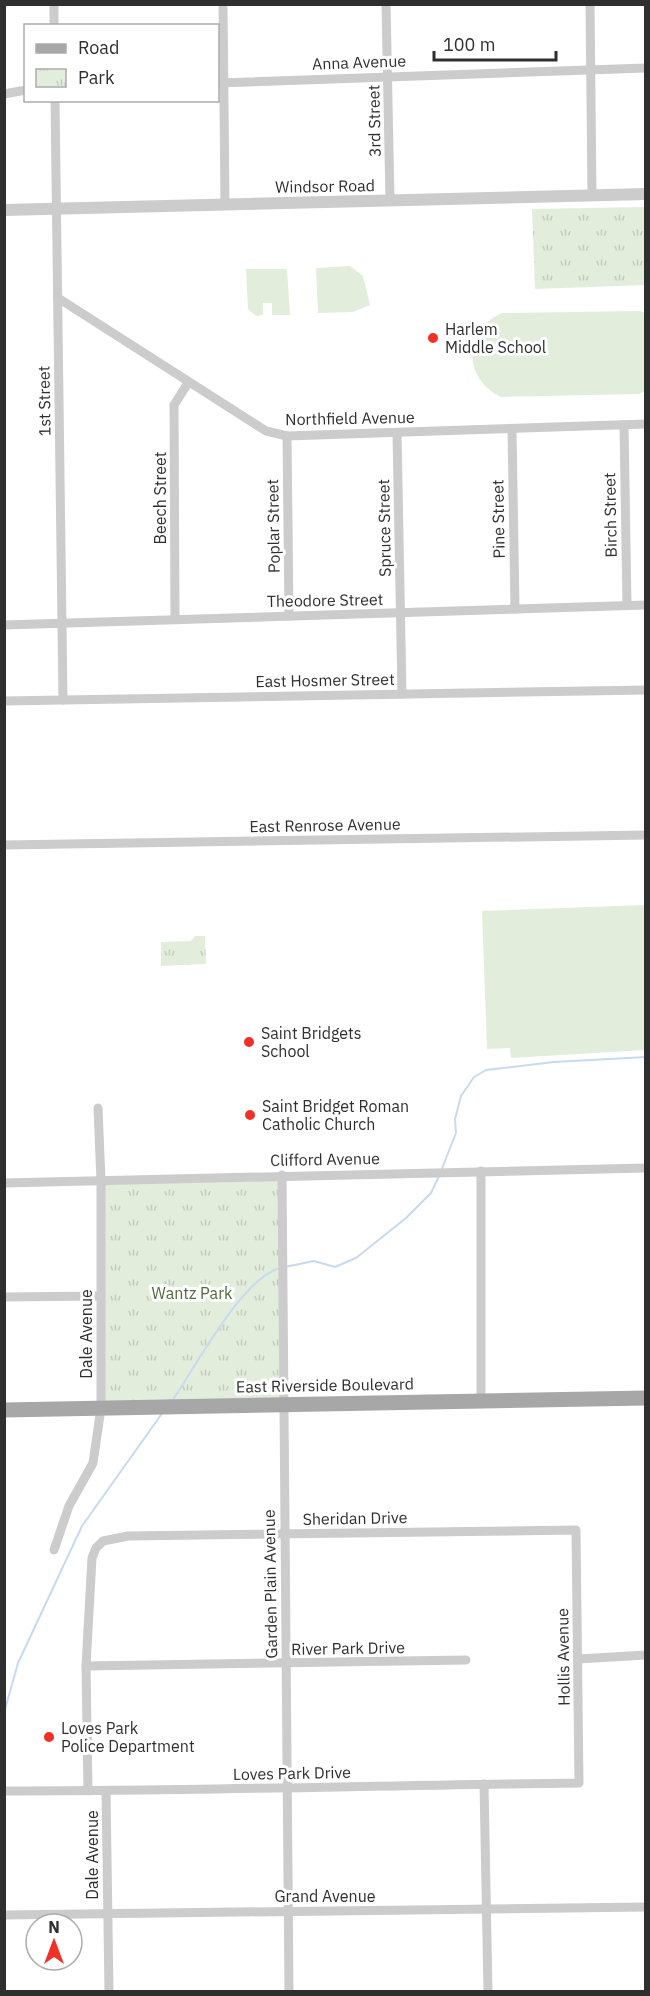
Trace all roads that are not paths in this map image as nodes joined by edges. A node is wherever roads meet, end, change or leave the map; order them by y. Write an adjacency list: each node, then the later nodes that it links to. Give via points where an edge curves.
1 (54, 4): 5 (street)
2 (224, 4): 9 (street)
3 (386, 4): 8 (street, 3rd Street)
4 (590, 4): 7 (street)
5 (54, 24)
6 (645, 69): 7 (street, Anna Avenue)
7 (591, 70): 8 (street, Anna Avenue); 14 (street)
8 (388, 75): 9 (street, Anna Avenue); 15 (street, 3rd Street)
9 (222, 83): 16 (street)
10 (24, 90): 11 (street)
11 (4, 94)
12 (55, 102): 17 (street, 1st Street)
13 (645, 194): 14 (street, Windsor Road)
14 (592, 195): 15 (street, Windsor Road)
15 (390, 200): 16 (street, Windsor Road)
16 (225, 205): 17 (street, Windsor Road)
17 (57, 209): 18 (street, Windsor Road); 19 (street, 1st Street)
18 (4, 210)
19 (58, 298): 20 (street, Northfield Avenue); 32 (street, 1st Street)
20 (188, 383): 25 (street, Northfield Avenue, via 266,431); 31 (street, Beech Street, via 174,405)
21 (624, 424): 22 (street, Northfield Avenue); 23 (street, Northfield Avenue); 26 (street, Birch Street)
22 (645, 424)
23 (512, 429): 24 (street, Northfield Avenue); 28 (street, Pine Street)
24 (397, 433): 25 (street, Northfield Avenue); 29 (street, Spruce Street)
25 (287, 436): 30 (street, Poplar Street)
26 (627, 605): 27 (street, Theodore Street); 28 (street, Theodore Street)
27 (645, 605)
28 (515, 609): 29 (street, Theodore Street)
29 (401, 613): 30 (street, Theodore Street); 35 (street, Spruce Street)
30 (289, 616): 31 (street, Theodore Street)
31 (175, 618): 32 (street, Theodore Street)
32 (62, 624): 33 (street, Theodore Street); 36 (street, 1st Street)
33 (4, 625)
34 (645, 690): 35 (street, East Hosmer Street)
35 (402, 694): 36 (street, East Hosmer Street)
36 (63, 700): 37 (street, East Hosmer Street)
37 (4, 701)
38 (645, 835): 39 (street, East Renrose Avenue)
39 (4, 845)
40 (98, 1108): 44 (street, Dale Avenue)
41 (645, 1168): 42 (street, Clifford Avenue)
42 (481, 1171): 43 (street, Clifford Avenue); 49 (street)
43 (282, 1175): 44 (street, Clifford Avenue); 50 (street, Garden Plain Avenue)
44 (101, 1181): 45 (street, Clifford Avenue); 46 (street, Dale Avenue)
45 (4, 1183)
46 (101, 1296): 47 (street); 51 (street, Dale Avenue)
47 (4, 1298)
48 (645, 1398): 49 (main road, East Riverside Boulevard)
49 (481, 1400): 50 (main road, East Riverside Boulevard)
50 (283, 1405): 51 (main road, East Riverside Boulevard); 54 (street, Garden Plain Avenue)
51 (101, 1408): 52 (main road, East Riverside Boulevard); 56 (street, Dale Avenue, via 93,1463 69,1506)
52 (4, 1410)
53 (576, 1530): 54 (street, Sheridan Drive); 58 (street, Hollis Avenue)
54 (284, 1534): 55 (street, Sheridan Drive, via 128,1536); 60 (street, Garden Plain Avenue)
55 (99, 1544): 61 (street, Dale Avenue, via 91,1567)
56 (54, 1550)
57 (645, 1655): 58 (street)
58 (578, 1659): 62 (street, Hollis Avenue)
59 (466, 1660): 60 (street, River Park Drive)
60 (287, 1664): 61 (street, River Park Drive); 64 (street, Garden Plain Avenue)
61 (86, 1666): 66 (street, Dale Avenue)
62 (579, 1783): 63 (street, Loves Park Drive)
63 (484, 1784): 64 (street, Loves Park Drive); 69 (street)
64 (285, 1789): 67 (street, Loves Park Drive); 70 (street, Garden Plain Avenue)
65 (5, 1791): 66 (street, Loves Park Drive)
66 (88, 1791): 67 (street, Loves Park Drive)
67 (106, 1791): 71 (street, Dale Avenue)
68 (645, 1907): 69 (street, Grand Avenue)
69 (486, 1910): 70 (street, Grand Avenue); 75 (street)
70 (288, 1911): 71 (street, Grand Avenue); 74 (street, Garden Plain Avenue)
71 (107, 1913): 72 (street, Grand Avenue); 73 (street, Dale Avenue)
72 (4, 1915)
73 (109, 1992)
74 (289, 1992)
75 (488, 1992)

